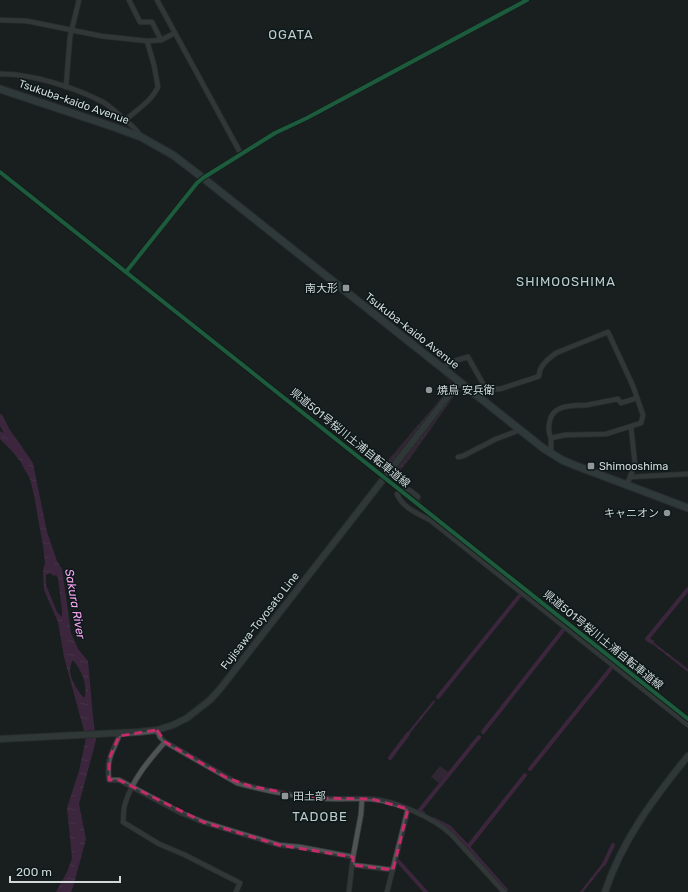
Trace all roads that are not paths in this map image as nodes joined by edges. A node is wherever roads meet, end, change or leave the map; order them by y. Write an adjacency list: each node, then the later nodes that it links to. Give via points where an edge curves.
1 (79, 0): 6 (street)
2 (129, 0): 8 (street, via 140,22 152,22)
3 (157, 0): 7 (street)
4 (527, 0): 15 (street, via 275,133)
5 (0, 20): 6 (street, via 27,22)
6 (72, 31): 9 (street); 11 (street)
7 (175, 33): 8 (street); 15 (street)
8 (161, 40): 9 (street)
9 (147, 41): 13 (street, via 158,87 146,104)
10 (0, 74): 11 (street, Tsukuba-kaido Avenue, via 36,78)
11 (66, 87): 13 (street, Tsukuba-kaido Avenue, via 102,102)
12 (0, 89): 14 (highway, Tsukuba-kaido Avenue)
13 (126, 120): 14 (street, Tsukuba-kaido Avenue)
14 (141, 137): 16 (highway, Tsukuba-kaido Avenue, via 168,152)
15 (241, 154): 16 (street)
16 (202, 178): 17 (street); 18 (highway, Tsukuba-kaido Avenue)
17 (126, 272)
18 (441, 368): 19 (highway, Tsukuba-kaido Avenue); 20 (street, via 468,357 486,390 500,389 539,376 543,365 556,353 608,332)
19 (459, 382): 22 (highway, Tsukuba-kaido Avenue); 32 (main road, Fujisawa-Toyosato Line, via 210,700 187,718)
20 (637, 398): 21 (street, via 643,420); 23 (street, via 621,403 618,399 558,409 550,418 548,428)
21 (631, 427): 23 (street, via 606,434); 27 (street, via 635,464)
22 (520, 430): 24 (highway, Tsukuba-kaido Avenue); 25 (street)
23 (551, 438): 24 (street)
24 (551, 454): 28 (highway, Tsukuba-kaido Avenue)
25 (458, 457)
26 (688, 474): 27 (street)
27 (630, 477): 28 (street)
28 (627, 485): 30 (highway, Tsukuba-kaido Avenue)
29 (418, 497): 31 (street, via 409,489 397,494 416,514 430,520)
30 (688, 508)
31 (688, 725)
32 (157, 730): 33 (main road, Fujisawa-Toyosato Line); 35 (street)
33 (119, 733): 34 (main road, Fujisawa-Toyosato Line); 37 (street, via 107,768 109,780 119,780)
34 (0, 739)
35 (165, 742): 37 (street); 38 (street, via 227,778 250,786 311,798)
36 (688, 756): 47 (main road, via 637,824 623,847)
37 (132, 787): 40 (street, via 203,822 279,845); 44 (street, via 124,806 123,822 159,844 240,883)
38 (362, 799): 39 (street, via 385,801); 40 (street)
39 (408, 809): 42 (street); 46 (street, via 445,828)
40 (353, 857): 41 (street)
41 (353, 865): 42 (street); 43 (street)
42 (393, 870): 45 (street)
43 (349, 891)
44 (236, 892)
45 (387, 892)
46 (504, 892)
47 (605, 892)

